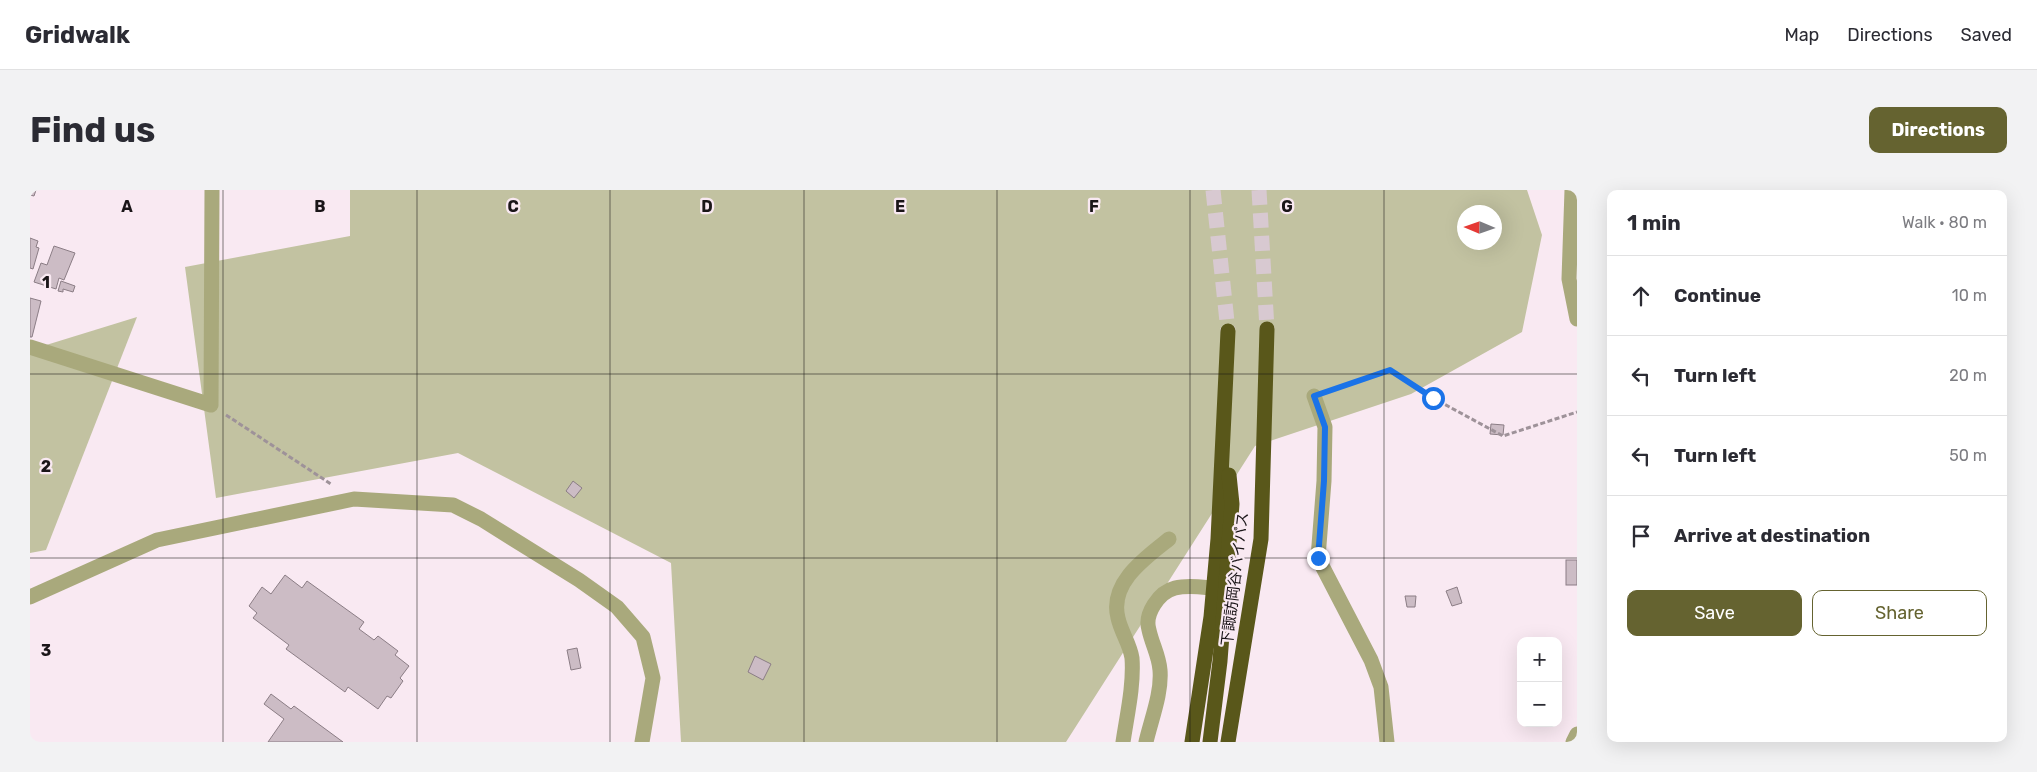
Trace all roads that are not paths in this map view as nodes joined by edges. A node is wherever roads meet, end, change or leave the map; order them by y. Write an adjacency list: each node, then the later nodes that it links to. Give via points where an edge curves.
1 (212, 190): 6 (street, via 211,405)
2 (1572, 190): 3 (street, via 1568,279)
3 (1577, 319)
4 (1267, 329): 12 (highway, 下諏訪岡谷バイパス, via 1261,539)
5 (1228, 331): 8 (highway, 下諏訪岡谷バイパス)
6 (30, 347)
7 (1314, 396): 21 (street, via 1325,427 1318,558 1381,687)
8 (1224, 433): 10 (highway, 下諏訪岡谷バイパス); 18 (highway, via 1232,504 1220,661)
9 (1169, 539): 15 (street, via 1134,570 1117,596 1118,617 1132,655)
10 (1213, 588): 16 (street, via 1173,589 1157,601 1149,613 1148,628 1156,646 1160,672); 17 (highway, 下諏訪岡谷バイパス)
11 (30, 597): 14 (street, via 156,540 354,500 452,504 579,580 617,607 643,637 653,678)
12 (1240, 673): 19 (highway, 下諏訪岡谷バイパス); 20 (highway)
13 (1577, 734): 22 (street)
14 (642, 742)
15 (1123, 742)
16 (1146, 742)
17 (1192, 742)
18 (1210, 742)
19 (1228, 742)
20 (1237, 742)
21 (1386, 742)
22 (1573, 742)

